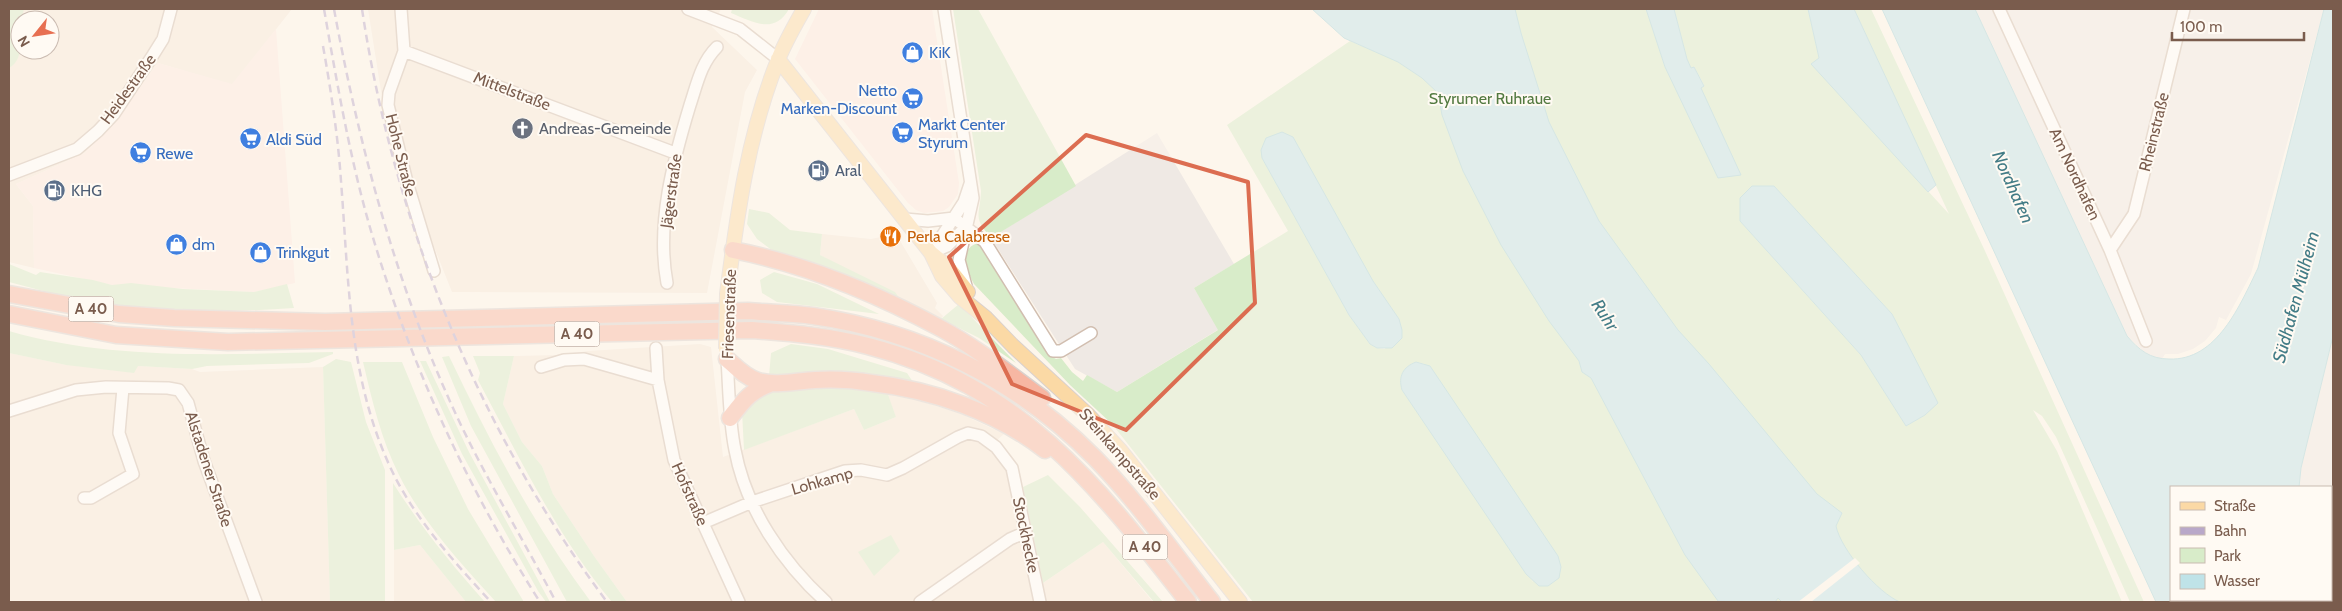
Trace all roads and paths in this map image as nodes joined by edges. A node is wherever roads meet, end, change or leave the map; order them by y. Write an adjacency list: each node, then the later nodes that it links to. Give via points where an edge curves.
1 (171, 9): 13 (street, Heidestraße, via 163,39 114,114 98,131 77,149)
2 (401, 9): 10 (street, Hohe Straße)
3 (688, 9): 8 (street, Steinkampstraße)
4 (804, 9): 11 (main road, Friesenstraße)
5 (944, 9): 14 (street)
6 (1999, 9): 19 (street, Am Nordhafen)
7 (2184, 9): 19 (street, Rheinstraße, via 2134,214)
8 (701, 11): 11 (street, Steinkampstraße, via 740,30)
9 (717, 47): 12 (street, Jägerstraße, via 702,66)
10 (404, 51): 12 (street, Mittelstraße); 21 (street, Hohe Straße, via 388,105)
11 (778, 59): 16 (main road, Steinkampstraße); 18 (main road, Friesenstraße, via 744,180)
12 (675, 154): 22 (street, Jägerstraße, via 667,202 663,261)
13 (9, 176)
14 (970, 182): 15 (street, via 964,202); 17 (street, via 973,198)
15 (954, 218): 16 (street); 17 (street); 20 (street)
16 (905, 219): 20 (main road, Steinkampstraße)
17 (966, 227): 20 (street, via 947,246); 23 (street, via 959,260); 27 (street, via 985,242 1053,351 1061,351)
18 (733, 250): 30 (main road, Friesenstraße, bridge, via 727,294); 37 (highway, via 803,269 869,294 942,329 1043,398 1072,426)
19 (2110, 250): 28 (street, Am Nordhafen)
20 (931, 253): 23 (main road, Steinkampstraße, via 948,267); 26 (main road, Steinkampstraße, via 942,276 960,297)
21 (434, 271)
22 (667, 283)
23 (968, 292): 26 (main road, Steinkampstraße)
24 (9, 294): 37 (highway, A 40, via 119,314 174,318 325,322 748,312 812,316 873,328 926,345 985,373 1030,402)
25 (9, 314): 39 (highway, A 40, via 116,335 228,342 684,330 752,330 811,335 868,346 920,362 974,389 1019,416 1058,449)
26 (986, 318): 51 (main road, Steinkampstraße, via 1121,451)
27 (1091, 333)
28 (2146, 341)
29 (656, 348): 32 (street, Hofstraße)
30 (726, 354): 33 (highway, via 749,377); 36 (street, Friesenstraße)
31 (541, 367): 32 (street, via 564,360 584,359)
32 (658, 380): 42 (street, Hofstraße, via 674,460)
33 (772, 383): 36 (highway, via 757,388); 39 (highway, via 816,380 872,383 931,394 977,410 1036,443)
34 (123, 388): 35 (street, Alstadener Straße, via 76,390); 40 (street, via 119,433 133,474 91,498); 44 (street, Alstadener Straße, via 168,388 179,390 185,396 210,479)
35 (9, 411)
36 (730, 418): 41 (street, Friesenstraße, via 738,465)
37 (1096, 459): 50 (highway, A 40)
38 (1012, 468): 41 (street, Lohkamp, via 996,447 981,436 968,433 887,474 845,471); 43 (street, Stockhecke)
39 (1100, 492): 49 (highway, A 40)
40 (84, 498)
41 (752, 502): 42 (street, Lohkamp); 46 (street, Friesenstraße, via 785,558)
42 (703, 523): 45 (street, Hofstraße)
43 (1026, 532): 47 (street, via 1010,538); 48 (street, Stockhecke)
44 (256, 602)
45 (739, 602)
46 (826, 602)
47 (920, 602)
48 (1040, 602)
49 (1188, 602)
50 (1212, 602)
51 (1240, 602)

